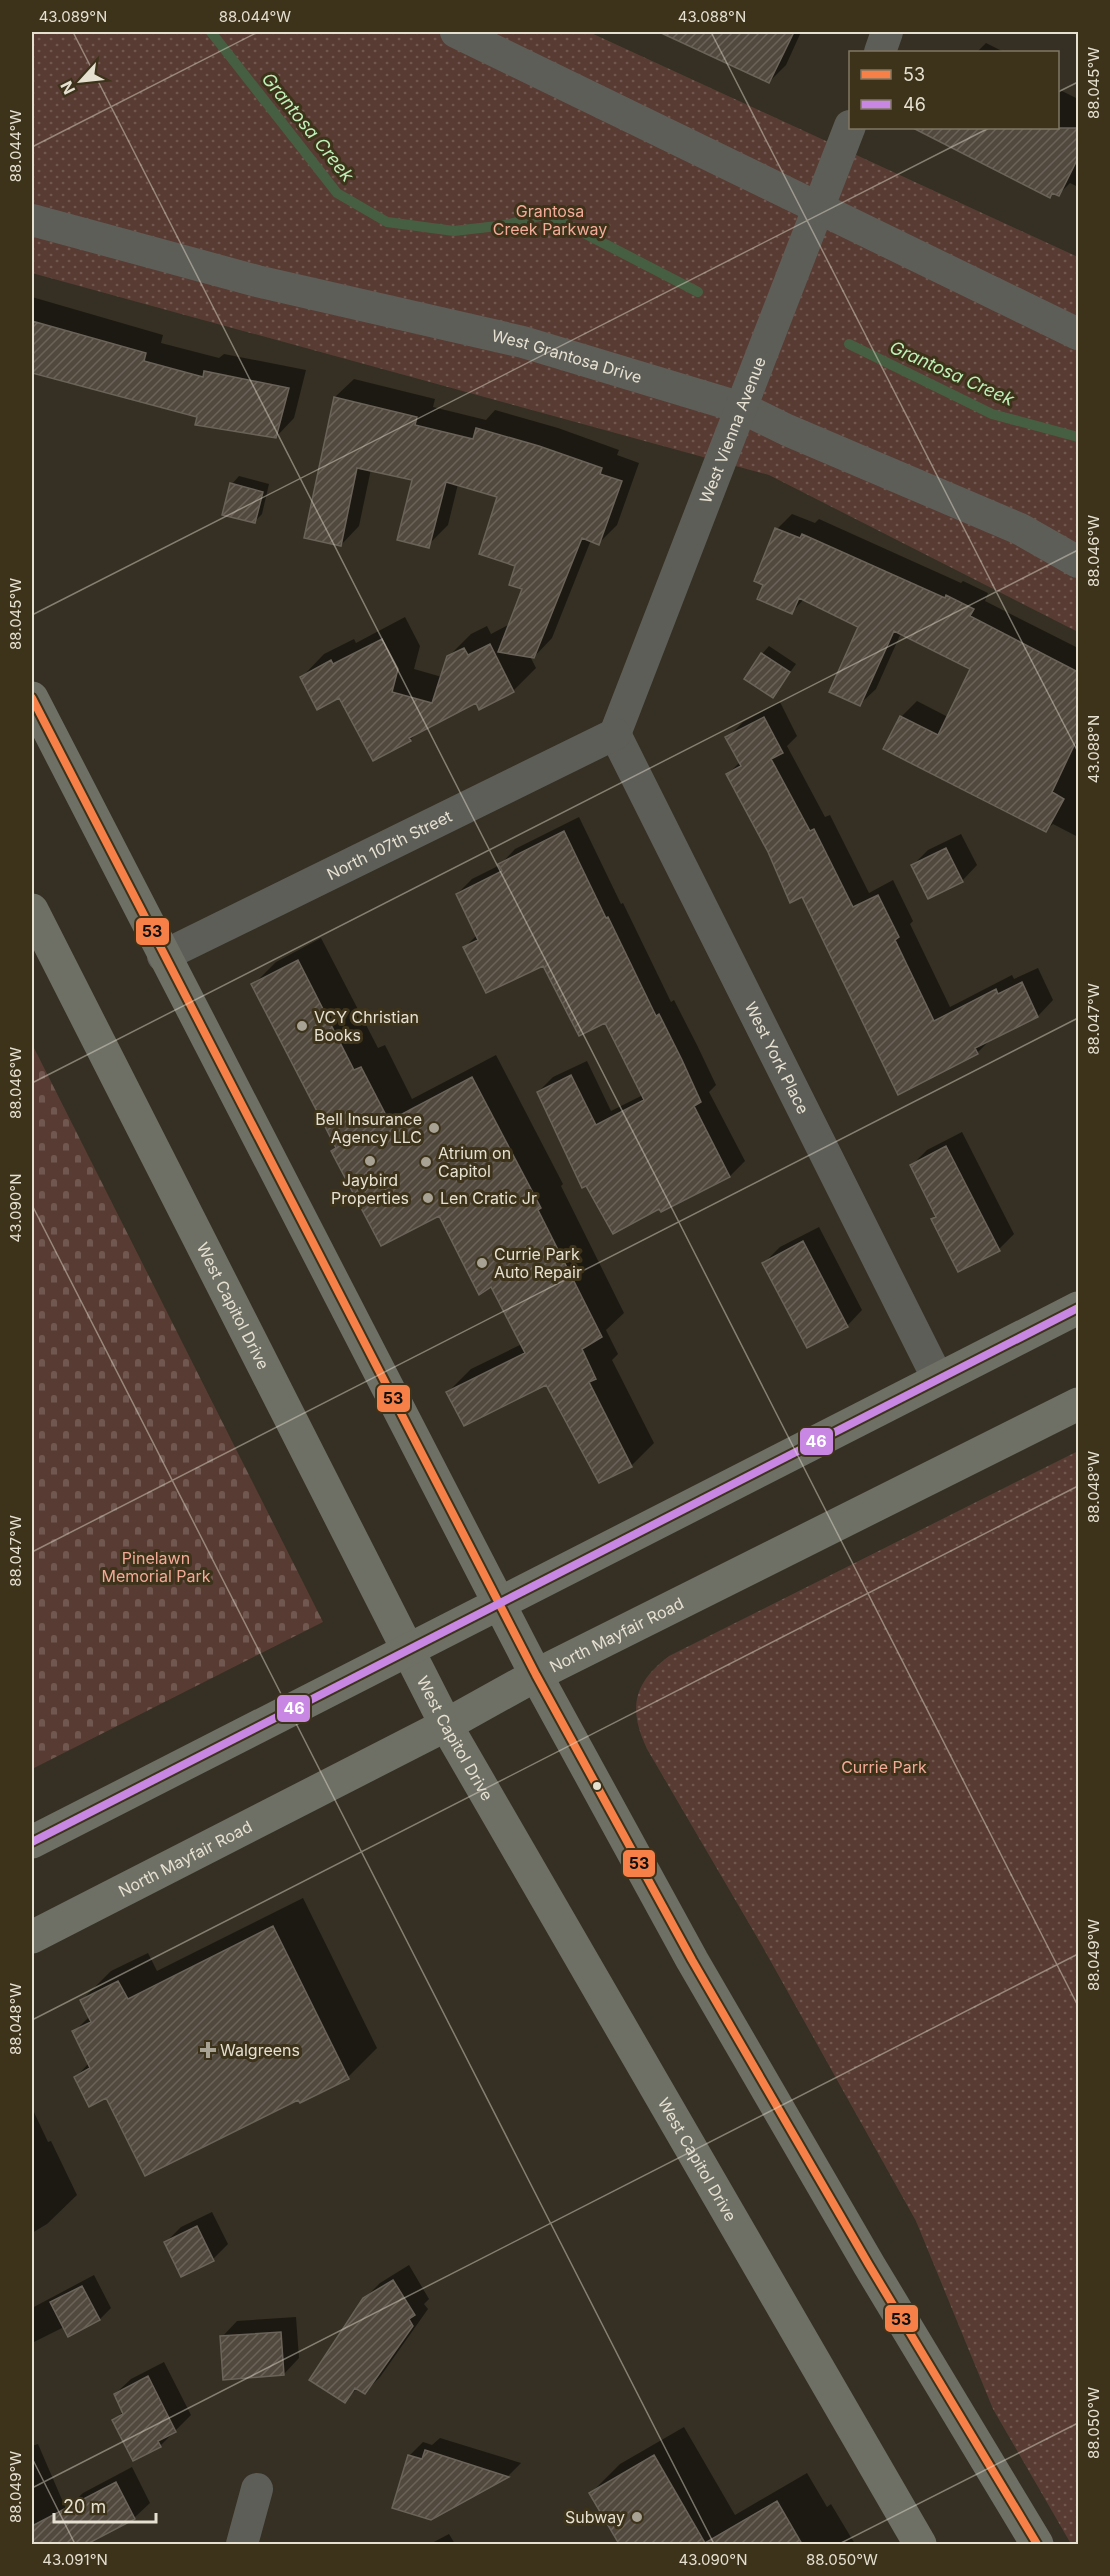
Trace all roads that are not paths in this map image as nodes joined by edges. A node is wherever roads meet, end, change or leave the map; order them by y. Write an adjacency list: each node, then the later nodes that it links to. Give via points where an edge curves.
1 (456, 32): 5 (street)
2 (887, 32): 3 (street)
3 (880, 51)
4 (849, 129): 5 (street, West Vienna Avenue)
5 (819, 207): 7 (street); 8 (street, West Vienna Avenue)
6 (32, 220): 8 (street, West Grantosa Drive, via 257,281 523,342)
7 (1078, 334)
8 (742, 408): 9 (street, West Grantosa Drive, via 1020,529); 11 (street, West Vienna Avenue)
9 (1078, 562)
10 (32, 698): 13 (main road)
11 (615, 734): 13 (street, North 107th Street); 15 (street, West York Place)
12 (32, 910): 18 (main road, West Capitol Drive)
13 (163, 956): 17 (main road)
14 (1078, 1308): 15 (main road)
15 (938, 1379): 17 (main road)
16 (1078, 1404): 19 (main road, North Mayfair Road)
17 (499, 1605): 18 (main road); 19 (main road)
18 (408, 1651): 20 (main road, West Capitol Drive); 21 (main road)
19 (536, 1675): 20 (main road, North Mayfair Road); 26 (main road, via 692,1960)
20 (446, 1725): 22 (main road, North Mayfair Road); 25 (main road, West Capitol Drive)
21 (32, 1842)
22 (32, 1937)
23 (258, 2489): 24 (street)
24 (242, 2544)
25 (920, 2544)
26 (1037, 2544)

